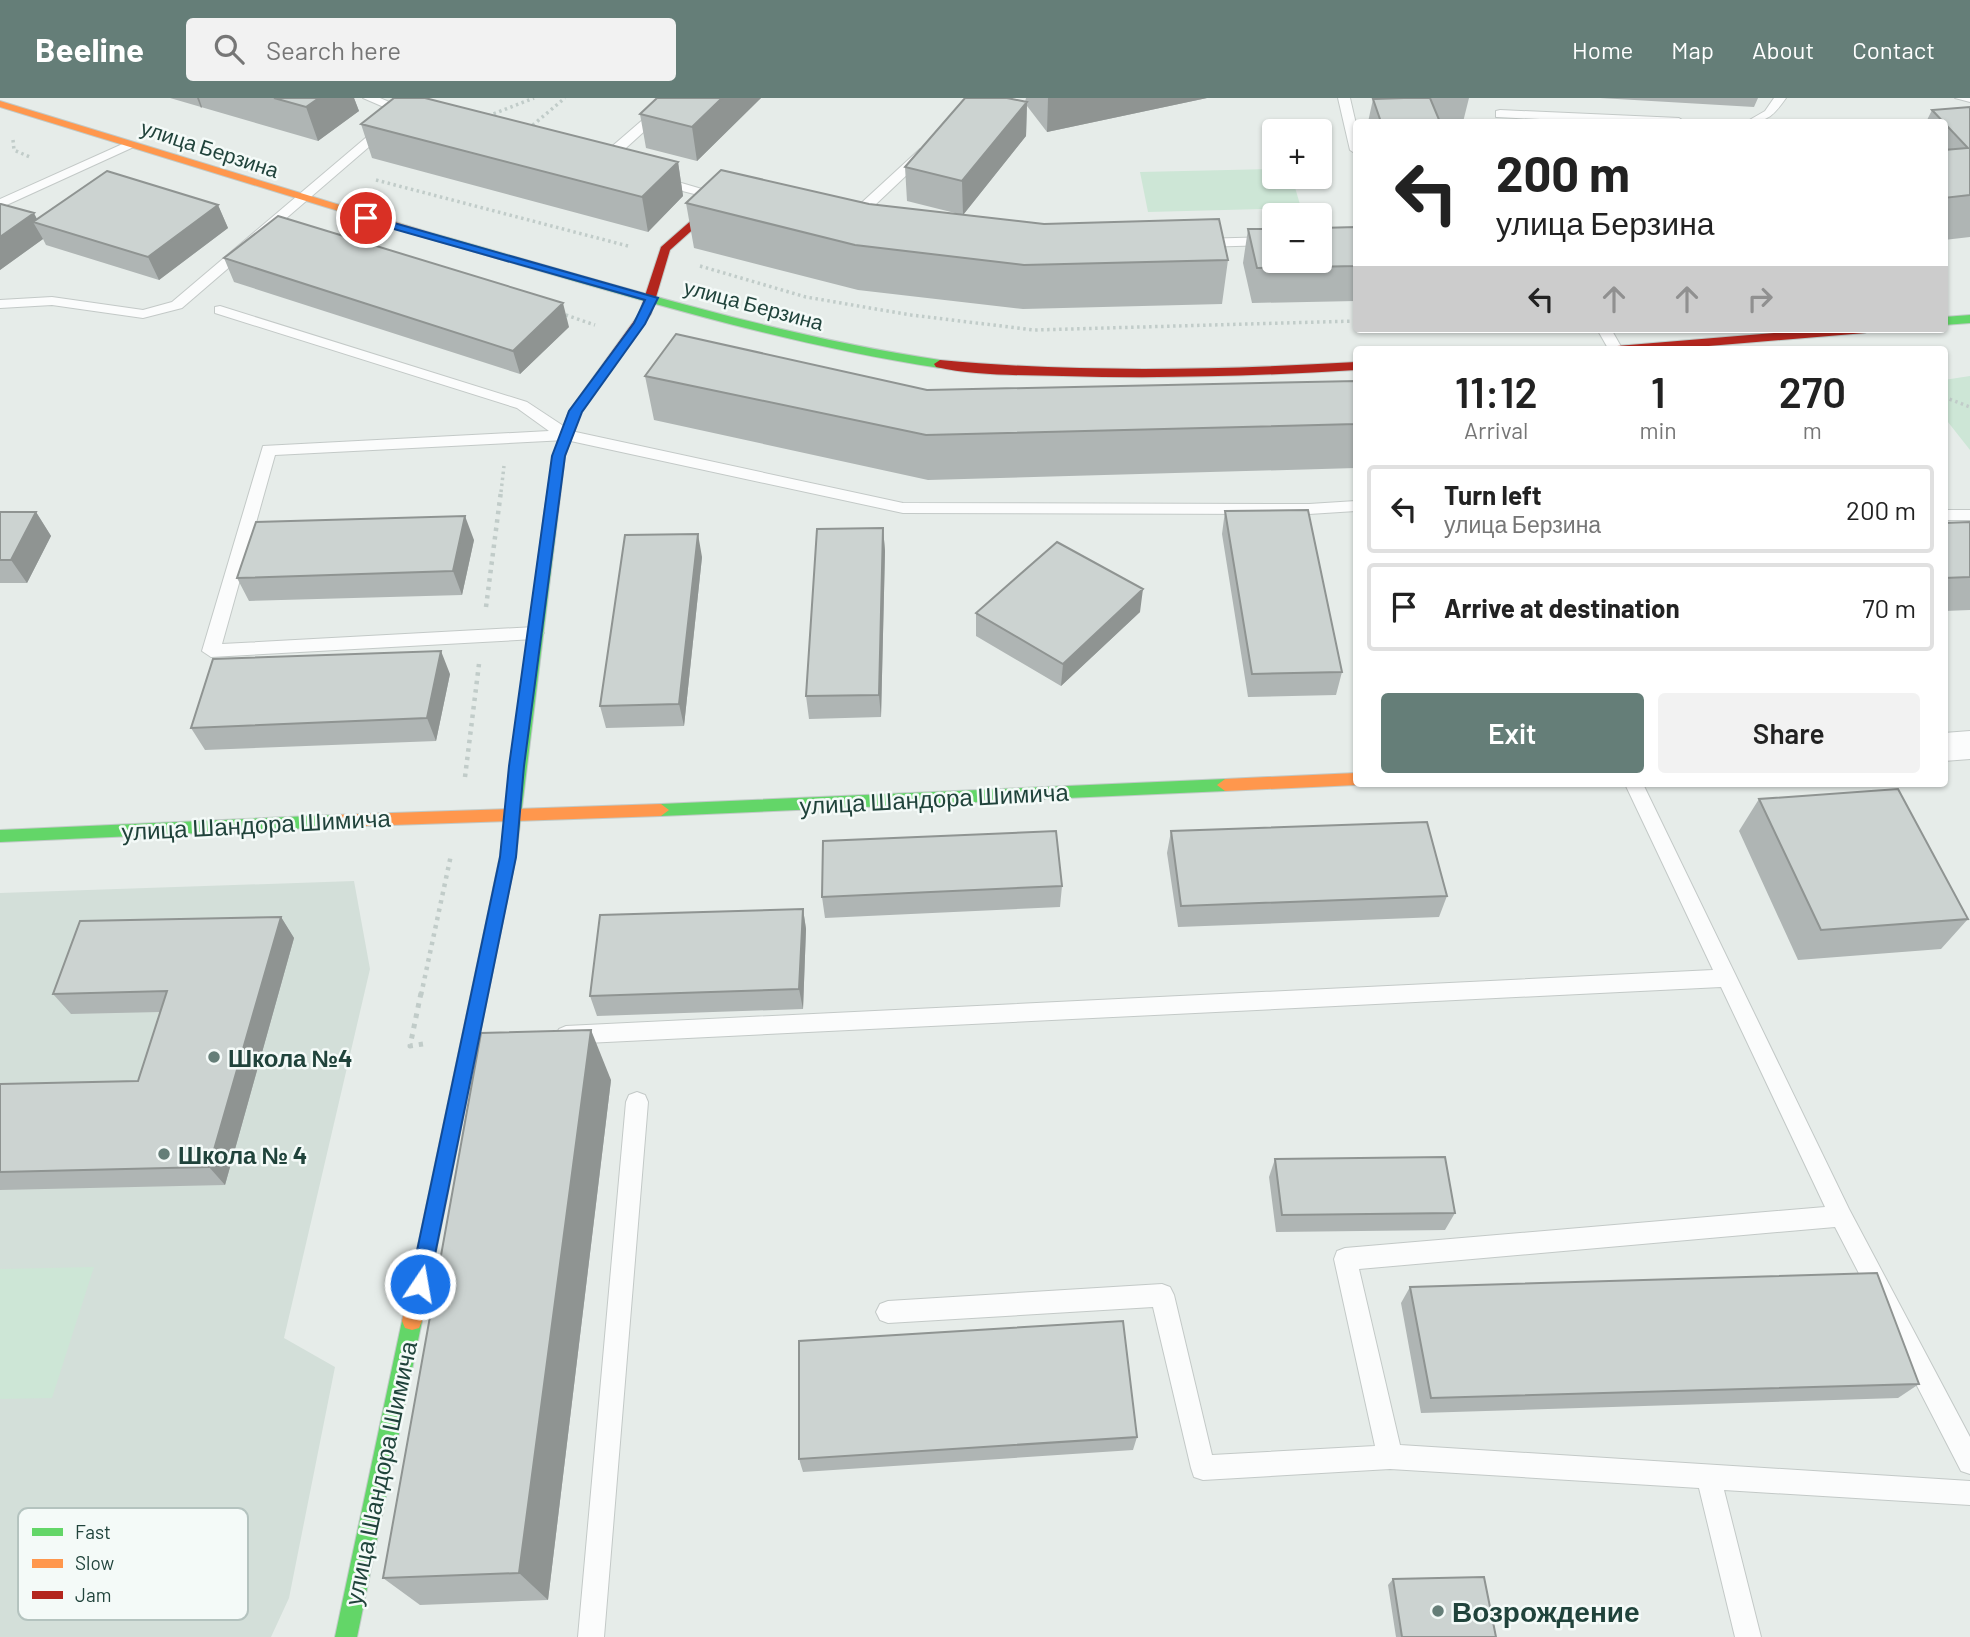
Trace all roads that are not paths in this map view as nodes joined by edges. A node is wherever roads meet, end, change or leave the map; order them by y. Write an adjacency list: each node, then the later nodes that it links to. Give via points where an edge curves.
1 (369, 98): 9 (lane)
2 (675, 98): 17 (lane)
3 (1344, 98): 14 (lane)
4 (1494, 98): 10 (lane)
5 (1780, 98): 12 (lane, via 1769,114)
6 (1961, 98): 7 (lane)
7 (1970, 98)
8 (0, 104): 16 (street, улица Берзина)
9 (404, 112): 13 (lane); 19 (lane)
10 (1502, 118): 11 (lane)
11 (1546, 119)
12 (1758, 119)
13 (461, 127)
14 (1353, 137)
15 (941, 138): 22 (lane)
16 (132, 145): 19 (street, улица Берзина); 21 (lane)
17 (600, 164)
18 (636, 174): 20 (lane)
19 (301, 199): 25 (street, улица Берзина); 26 (lane, via 177,305 160,311 130,313 52,301)
20 (729, 199): 25 (street, улица Шандора Шимича, via 665,249)
21 (0, 204)
22 (851, 220)
23 (1262, 241): 24 (lane)
24 (1178, 244)
25 (652, 298): 32 (street, улица Берзина, via 830,345 954,365 1132,372); 33 (street, улица Шандора Шимича, via 639,324 583,400)
26 (0, 304)
27 (219, 310): 33 (lane, via 523,405)
28 (1970, 319): 29 (street)
29 (1948, 321)
30 (1818, 333): 31 (street)
31 (1663, 346)
32 (1353, 366)
33 (566, 435): 34 (lane, via 903,508); 37 (street, улица Шандора Шимича, via 559,456); 37 (lane, via 269,450 211,651)
34 (1353, 506)
35 (1948, 515): 36 (lane)
36 (1970, 515)
37 (535, 633): 42 (street, улица Шандора Шимича)
38 (1970, 745): 39 (street)
39 (1948, 747)
40 (1353, 779): 42 (street, улица Шандора Шимича)
41 (1635, 787): 44 (lane)
42 (512, 814): 43 (street, улица Шандора Шимича); 53 (street, улица Шандора Шимича, via 478,1039)
43 (0, 836)
44 (1727, 978): 45 (lane); 47 (lane)
45 (541, 1036)
46 (637, 1102): 54 (lane)
47 (1841, 1216): 49 (lane, via 1345,1259); 50 (lane)
48 (888, 1312): 49 (lane, via 1162,1294 1203,1468)
49 (1390, 1457): 51 (lane)
50 (1970, 1462)
51 (1708, 1476): 52 (lane); 55 (lane)
52 (1970, 1493)
53 (346, 1637)
54 (591, 1637)
55 (1748, 1637)

